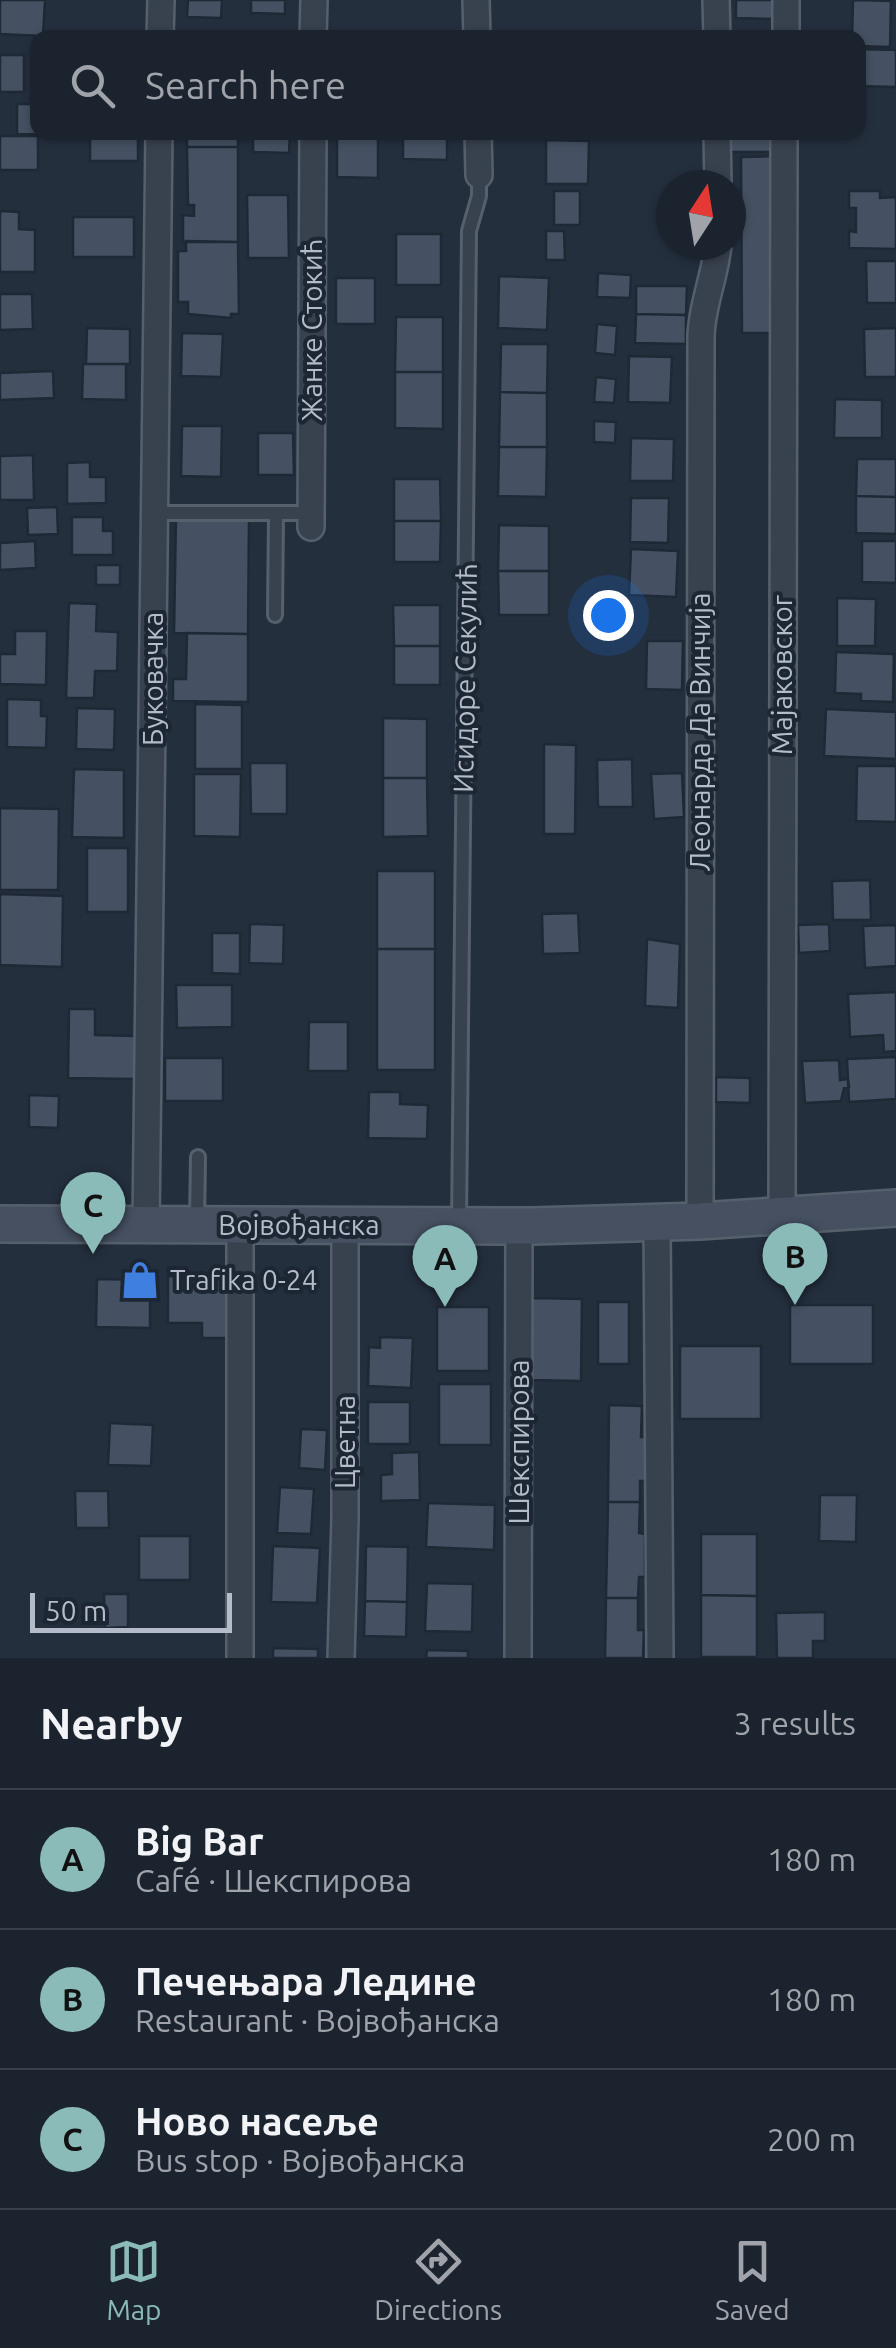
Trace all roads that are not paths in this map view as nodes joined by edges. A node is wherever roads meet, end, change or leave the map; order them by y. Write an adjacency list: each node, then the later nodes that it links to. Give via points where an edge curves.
1 (161, 0): 6 (street)
2 (314, 0): 7 (street)
3 (476, 0): 8 (street)
4 (716, 0): 9 (street)
5 (786, 0): 10 (street)
6 (160, 30)
7 (313, 30)
8 (476, 30)
9 (716, 30)
10 (786, 30)
11 (158, 140): 19 (street, Буковачка)
12 (313, 140): 21 (street, Жанке Стокић)
13 (478, 140): 17 (street, Исидоре Секулић)
14 (717, 140): 16 (street)
15 (784, 140): 25 (street, Мајаковског)
16 (718, 170)
17 (479, 175): 31 (lane, Исидоре Секулић, via 469,231)
18 (717, 260): 26 (street, Леонарда Да Винчија, via 701,336)
19 (154, 514): 20 (lane); 29 (street, Буковачка)
20 (276, 514): 21 (lane); 22 (lane)
21 (311, 520)
22 (275, 615)
23 (198, 1156): 32 (lane)
24 (896, 1208): 25 (main road, Војвођанска)
25 (782, 1217): 26 (main road, Војвођанска)
26 (700, 1222): 27 (main road, Војвођанска)
27 (657, 1223): 34 (main road, Војвођанска); 38 (street)
28 (0, 1224): 29 (main road, Војвођанска)
29 (146, 1225): 32 (main road, Војвођанска)
30 (345, 1225): 31 (main road, Војвођанска); 33 (main road, Војвођанска); 36 (street, Цветна)
31 (459, 1225): 34 (main road, Војвођанска)
32 (197, 1226): 33 (main road, Војвођанска)
33 (240, 1226): 35 (street)
34 (520, 1226): 37 (street, Шекспирова)
35 (240, 1658)
36 (341, 1658)
37 (518, 1658)
38 (660, 1658)

